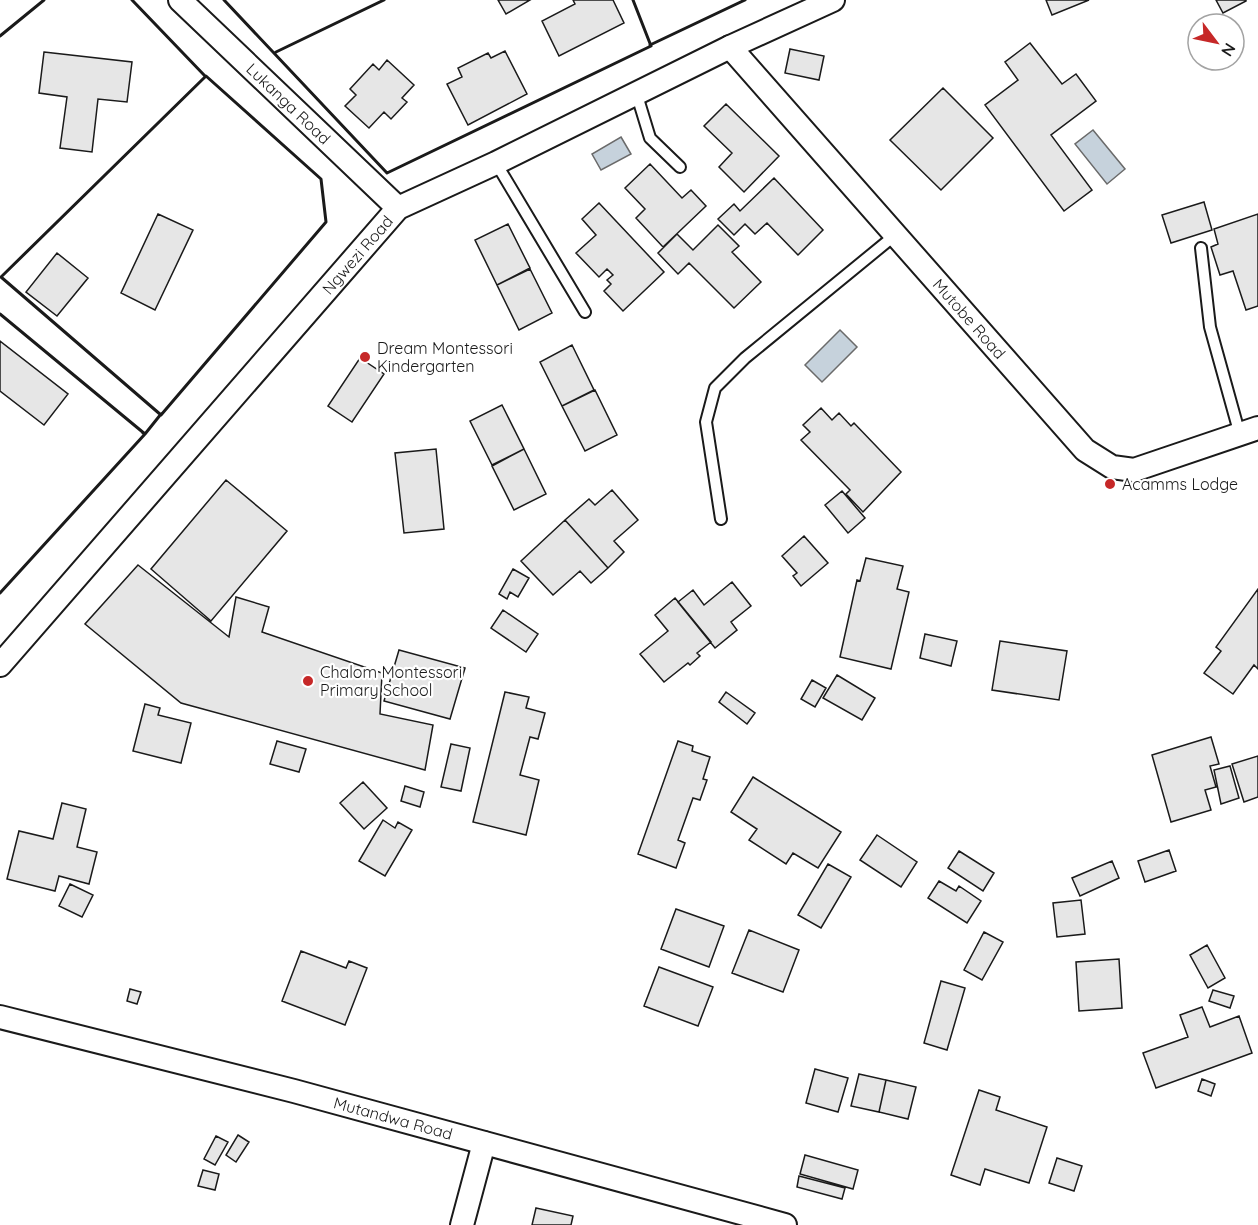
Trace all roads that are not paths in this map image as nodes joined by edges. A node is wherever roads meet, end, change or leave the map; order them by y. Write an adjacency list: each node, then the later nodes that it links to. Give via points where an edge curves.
1 (180, 0): 7 (street, Lukanga Road)
2 (833, 0): 3 (street, Ngwezi Road)
3 (730, 47): 4 (street, Ngwezi Road); 8 (street, Mutobe Road)
4 (636, 92): 5 (street, Ngwezi Road); 6 (lane, via 650,138)
5 (496, 163): 7 (street, Ngwezi Road); 10 (lane)
6 (680, 167)
7 (398, 208): 13 (street, Ngwezi Road)
8 (894, 236): 11 (street, Mutobe Road, via 1084,450 1097,459 1112,467 1134,470); 12 (lane, via 715,388 706,422)
9 (1201, 248): 11 (lane, via 1210,327)
10 (585, 312)
11 (1249, 432)
12 (721, 519)
13 (0, 665)
14 (0, 1017): 15 (street, Mutandwa Road)
15 (484, 1143): 16 (street); 17 (street, Mutandwa Road)
16 (462, 1225)
17 (785, 1225)

